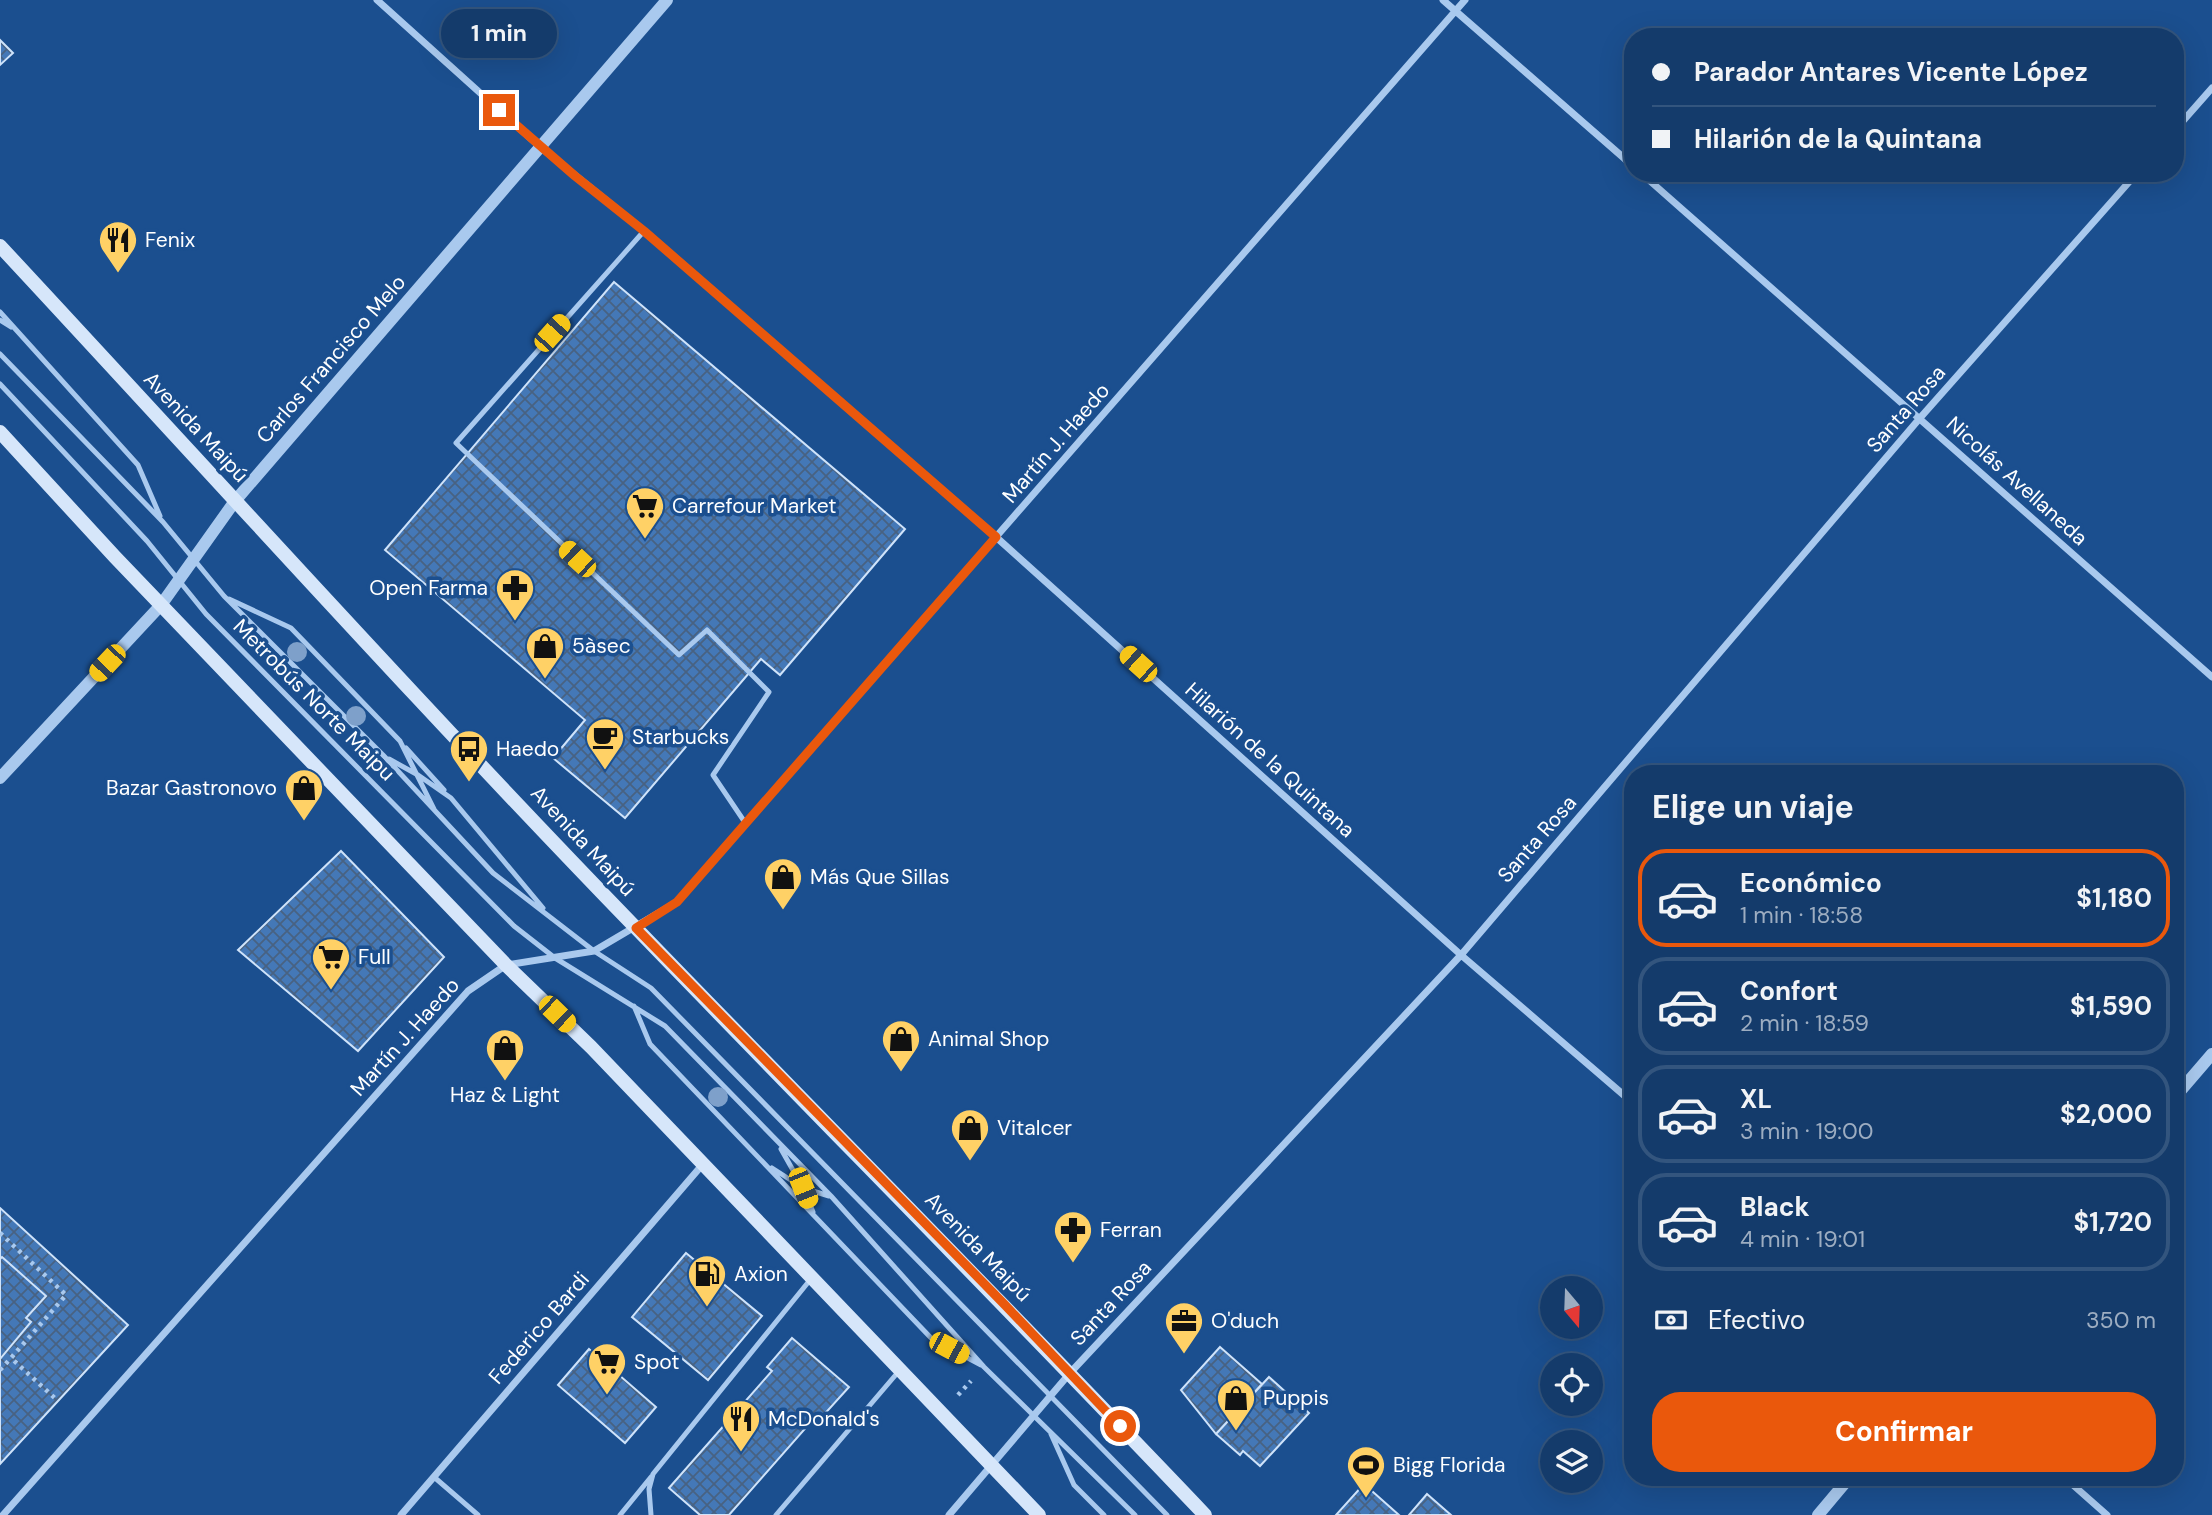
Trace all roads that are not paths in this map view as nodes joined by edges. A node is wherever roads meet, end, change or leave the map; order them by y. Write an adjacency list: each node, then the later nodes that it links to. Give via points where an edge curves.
1 (377, 0): 8 (street, Hilarión de la Quintana)
2 (667, 0): 8 (street, Carlos Francisco Melo)
3 (1443, 0): 5 (street)
4 (1465, 0): 5 (street, Martín J. Haedo)
5 (1456, 11): 9 (street); 23 (street, Martín J. Haedo)
6 (2212, 88): 7 (street)
7 (2184, 120)
8 (539, 146): 12 (street, Hilarión de la Quintana); 21 (street, Carlos Francisco Melo)
9 (1624, 158)
10 (1651, 182): 19 (street, Nicolás Avellaneda)
11 (2129, 182): 19 (street, Santa Rosa)
12 (644, 231): 23 (street, Hilarión de la Quintana); 35 (lane, via 456,443 679,655 707,630 769,692 713,775)
13 (0, 246): 21 (main road, Avenida Maipú)
14 (0, 312): 16 (lane, Metrobús Norte Maipu)
15 (0, 320): 16 (lane, Metrobús Norte Maipu)
16 (16, 330): 22 (lane, Metrobús Norte Maipu, via 138,465)
17 (0, 354): 22 (lane, Metrobús Norte Maipu)
18 (0, 384): 25 (lane, Metrobús Norte Maipu)
19 (1920, 418): 28 (street, Nicolás Avellaneda); 39 (street, Santa Rosa)
20 (0, 432): 27 (main road)
21 (235, 501): 24 (street, Carlos Francisco Melo); 37 (main road, Avenida Maipú)
22 (163, 522): 24 (lane, Metrobús Norte Maipu)
23 (996, 537): 35 (street, Martín J. Haedo); 39 (street, Hilarión de la Quintana)
24 (193, 561): 25 (street, Carlos Francisco Melo); 26 (lane, Metrobús Norte Maipu)
25 (179, 579): 27 (street, Carlos Francisco Melo); 40 (lane, Metrobús Norte Maipu, via 206,614 514,926)
26 (223, 596): 29 (lane, Metrobús Norte Maipu, via 291,628); 30 (lane, Metrobús Norte Maipu)
27 (161, 604): 32 (street, Carlos Francisco Melo); 41 (main road)
28 (2212, 677)
29 (400, 741): 31 (lane, Metrobús Norte Maipu); 33 (lane)
30 (383, 755): 31 (lane, Metrobús Norte Maipu); 34 (lane, Metrobús Norte Maipu)
31 (418, 775): 33 (lane, Metrobús Norte Maipu); 34 (lane, Metrobús Norte Maipu)
32 (0, 778)
33 (451, 798): 36 (lane, Metrobús Norte Maipu)
34 (437, 815): 36 (lane, Metrobús Norte Maipu, via 493,873)
35 (746, 824): 37 (street, Martín J. Haedo, via 677,902)
36 (549, 915): 38 (lane, Metrobús Norte Maipu)
37 (636, 928): 38 (street, Martín J. Haedo); 55 (main road, Avenida Maipú)
38 (594, 950): 40 (street, Martín J. Haedo); 56 (lane, Metrobús Norte Maipu, via 651,988)
39 (1461, 955): 45 (street, Hilarión de la Quintana); 55 (street, Santa Rosa)
40 (555, 958): 41 (street, Martín J. Haedo); 42 (lane, Metrobús Norte Maipu)
41 (506, 965): 48 (main road); 64 (street, Martín J. Haedo, via 468,991)
42 (634, 1006): 46 (lane, Metrobús Norte Maipu, via 664,1026); 47 (lane, Metrobús Norte Maipu, via 650,1044)
43 (2212, 1054): 44 (street)
44 (2184, 1087)
45 (1624, 1095)
46 (778, 1143): 49 (lane, Metrobús Norte Maipu); 50 (lane, Metrobús Norte Maipu)
47 (764, 1163): 49 (lane, Metrobús Norte Maipu); 51 (lane, Metrobús Norte Maipu)
48 (703, 1164): 52 (main road); 61 (street, Federico Bardi)
49 (803, 1188): 50 (lane, Metrobús Norte Maipu); 51 (lane, Metrobús Norte Maipu)
50 (831, 1196): 53 (lane, Metrobús Norte Maipu)
51 (814, 1216): 53 (lane, Metrobús Norte Maipu, via 932,1339)
52 (812, 1277): 54 (main road); 60 (lane)
53 (984, 1367): 57 (lane, Metrobús Norte Maipu)
54 (901, 1369): 59 (main road); 69 (lane)
55 (1070, 1373): 56 (street, Santa Rosa); 75 (main road, Avenida Maipú)
56 (1051, 1395): 57 (street, Santa Rosa); 74 (lane, Metrobús Norte Maipu)
57 (1034, 1415): 58 (lane, Metrobús Norte Maipu); 59 (street, Santa Rosa)
58 (1050, 1431): 72 (lane, Metrobús Norte Maipu, via 1074,1485); 73 (lane, Metrobús Norte Maipu)
59 (992, 1464): 70 (street, Santa Rosa); 71 (main road)
60 (653, 1475): 67 (lane); 68 (lane)
61 (434, 1477): 65 (street, Federico Bardi); 66 (lane)
62 (1842, 1486): 76 (street)
63 (2074, 1486): 77 (street)
64 (3, 1515)
65 (401, 1515)
66 (478, 1515)
67 (620, 1515)
68 (651, 1515)
69 (776, 1515)
70 (949, 1515)
71 (1039, 1515)
72 (1104, 1515)
73 (1135, 1515)
74 (1167, 1515)
75 (1205, 1515)
76 (1818, 1515)
77 (2108, 1515)

